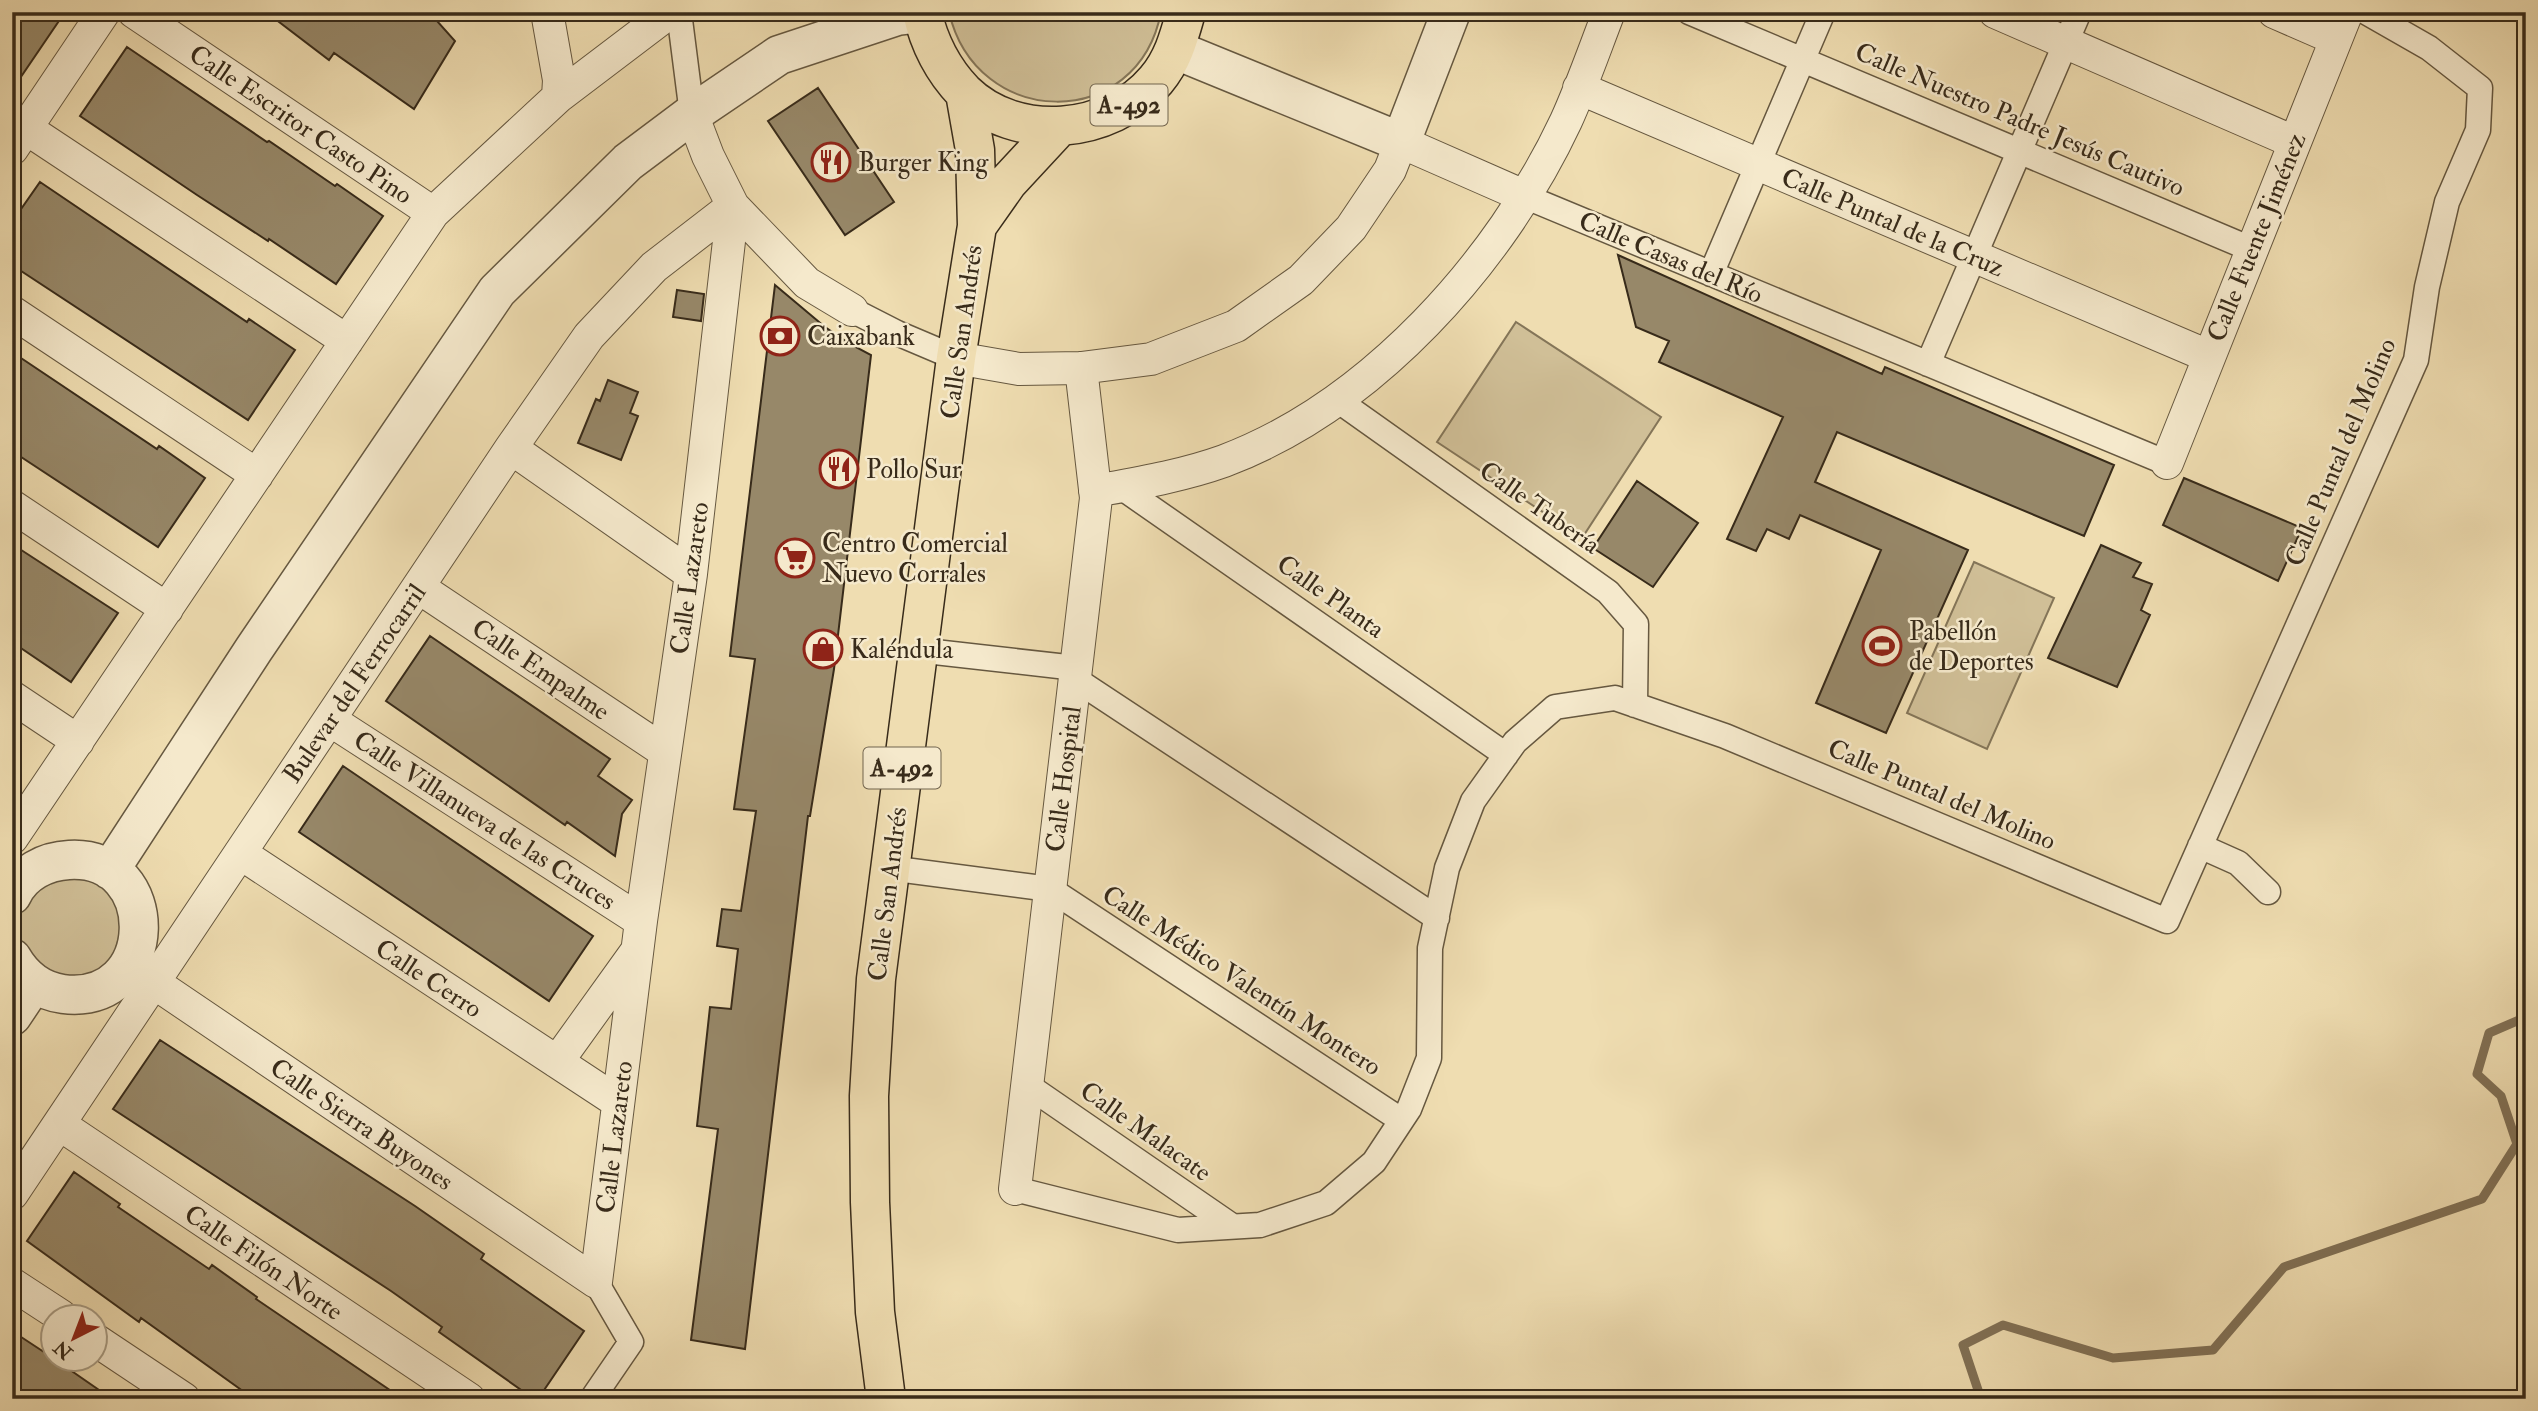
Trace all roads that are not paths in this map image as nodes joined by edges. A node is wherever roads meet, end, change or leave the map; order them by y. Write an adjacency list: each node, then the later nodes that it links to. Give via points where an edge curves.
1 (104, 12): 25 (street)
2 (134, 12): 32 (street, Calle Escritor Casto Pino)
3 (547, 12): 22 (street)
4 (670, 12): 22 (street)
5 (679, 12): 23 (street)
6 (1186, 12): 18 (main road, A-492)
7 (1609, 12): 20 (street)
8 (1689, 12): 19 (street, Calle Nuestro Padre Jesús Cautivo)
9 (1823, 12): 19 (street)
10 (1995, 12): 17 (street)
11 (2079, 12): 17 (street)
12 (2274, 12): 16 (street)
13 (2366, 12): 62 (street, Calle Puntal del Molino, via 2429,48 2480,88 2478,130 2447,202 2416,360)
14 (922, 13): 21 (main road, A-492, via 943,67); 23 (street, via 897,16 779,55)
15 (1443, 21): 26 (street)
16 (2341, 26): 27 (street, Calle Fuente Jiménez)
17 (2066, 43): 27 (street); 28 (street)
18 (1176, 50): 24 (main road, A-492, via 1156,81 1128,105 1096,121); 26 (street, Calle Casas del Río)
19 (1803, 60): 28 (street, Calle Nuestro Padre Jesús Cautivo); 29 (street)
20 (1579, 88): 29 (street, Calle Puntal de la Cruz); 30 (street)
21 (965, 93): 24 (main road, A-492, via 993,112 1026,124); 33 (main road, Calle San Andrés / A-492, via 975,150)
22 (558, 97): 32 (street)
23 (692, 114): 31 (street); 65 (street, via 628,162 497,291)
24 (1059, 127): 33 (main road, Calle San Andrés / A-492, via 1008,182)
25 (17, 132): 39 (street)
26 (1401, 142): 30 (street, Calle Casas del Río); 43 (street, via 1390,170 1351,228 1301,280 1236,326 1151,359)
27 (2294, 142): 34 (street, Calle Fuente Jiménez)
28 (2020, 151): 34 (street, Calle Nuestro Padre Jesús Cautivo); 35 (street)
29 (1758, 164): 35 (street, Calle Puntal de la Cruz); 36 (street)
30 (1524, 196): 36 (street, Calle Casas del Río); 44 (street, via 1483,256 1411,338)
31 (733, 206): 37 (street, via 807,283); 45 (street, Bulevar del Ferrocarril, via 654,267 589,336); 50 (street, Calle Lazareto)
32 (433, 213): 39 (street)
33 (977, 226): 41 (main road, Calle San Andrés / A-492)
34 (2251, 249): 40 (street, Calle Fuente Jiménez)
35 (1974, 256): 40 (street, Calle Puntal de la Cruz); 42 (street)
36 (1712, 274): 42 (street, Calle Casas del Río)
37 (852, 310): 41 (street)
38 (12, 312): 47 (street)
39 (347, 341): 47 (street)
40 (2208, 356): 46 (street, Calle Fuente Jiménez)
41 (956, 358): 43 (street, via 1019,369); 53 (main road, Calle San Andrés / A-492)
42 (1928, 364): 46 (street, Calle Casas del Río)
43 (1081, 368): 48 (street, Calle Hospital)
44 (1336, 399): 48 (street, via 1282,433 1226,460 1177,476); 56 (street, Calle Tubería, via 1608,592 1636,624)
45 (510, 448): 50 (street); 51 (street, Bulevar del Ferrocarril)
46 (2167, 463)
47 (257, 475): 52 (street)
48 (1108, 489): 54 (street, Calle Hospital); 60 (street, Calle Planta)
49 (12, 506): 52 (street)
50 (691, 574): 59 (street, Calle Lazareto)
51 (418, 587): 57 (street, Bulevar del Ferrocarril); 59 (street, Calle Empalme)
52 (167, 609): 58 (street)
53 (917, 650): 54 (street); 64 (main road, Calle San Andrés / A-492)
54 (1075, 674): 66 (street, Calle Hospital); 69 (street)
55 (12, 697): 58 (street)
56 (1636, 705): 60 (street, Calle Puntal del Molino, via 1615,698 1555,707); 62 (street, Calle Puntal del Molino, via 1725,736 2167,921)
57 (330, 720): 63 (street, Bulevar del Ferrocarril); 70 (street, Calle Villanueva de las Cruces)
58 (78, 741): 61 (street)
59 (664, 751): 70 (street, Calle Lazareto)
60 (1506, 755): 69 (street, Calle Puntal del Molino, via 1474,801 1447,868)
61 (12, 838)
62 (2200, 846): 68 (street, via 2238,863)
63 (240, 853): 72 (street, Bulevar del Ferrocarril); 74 (street, Calle Cerro)
64 (889, 867): 66 (street); 89 (main road, Calle San Andrés / A-492, via 869,1096 875,1312)
65 (110, 870): 67 (street, via 85,861 58,860 34,871); 72 (street, via 131,894 138,911)
66 (1050, 889): 75 (street, Calle Hospital); 77 (street, Calle Médico Valentín Montero)
67 (13, 890)
68 (2268, 892)
69 (1437, 918): 77 (street, Calle Puntal del Molino, via 1430,948 1429,1058)
70 (639, 935): 74 (street, Calle Lazareto); 76 (street, Calle Lazareto)
71 (23, 971): 72 (street, via 53,992 75,995); 73 (street)
72 (141, 974): 78 (street, Bulevar del Ferrocarril); 82 (street, Calle Sierra Buyones)
73 (12, 1016)
74 (557, 1062): 76 (street, Calle Cerro)
75 (1027, 1085): 79 (street, Calle Hospital); 81 (street, Calle Malacate)
76 (618, 1102): 82 (street, Calle Lazareto)
77 (1401, 1120): 81 (street, Calle Puntal del Molino, via 1374,1161 1326,1203 1260,1225)
78 (59, 1125): 80 (street, Bulevar del Ferrocarril); 87 (street, Calle Filón Norte)
79 (1015, 1189): 81 (street, Calle Puntal del Molino, via 1178,1230)
80 (12, 1194)
81 (1232, 1226)
82 (596, 1282): 88 (street, via 631,1342)
83 (12, 1284): 84 (street)
84 (39, 1302)
85 (108, 1348): 86 (street)
86 (184, 1399)
87 (469, 1399)
88 (592, 1399)
89 (886, 1399)

